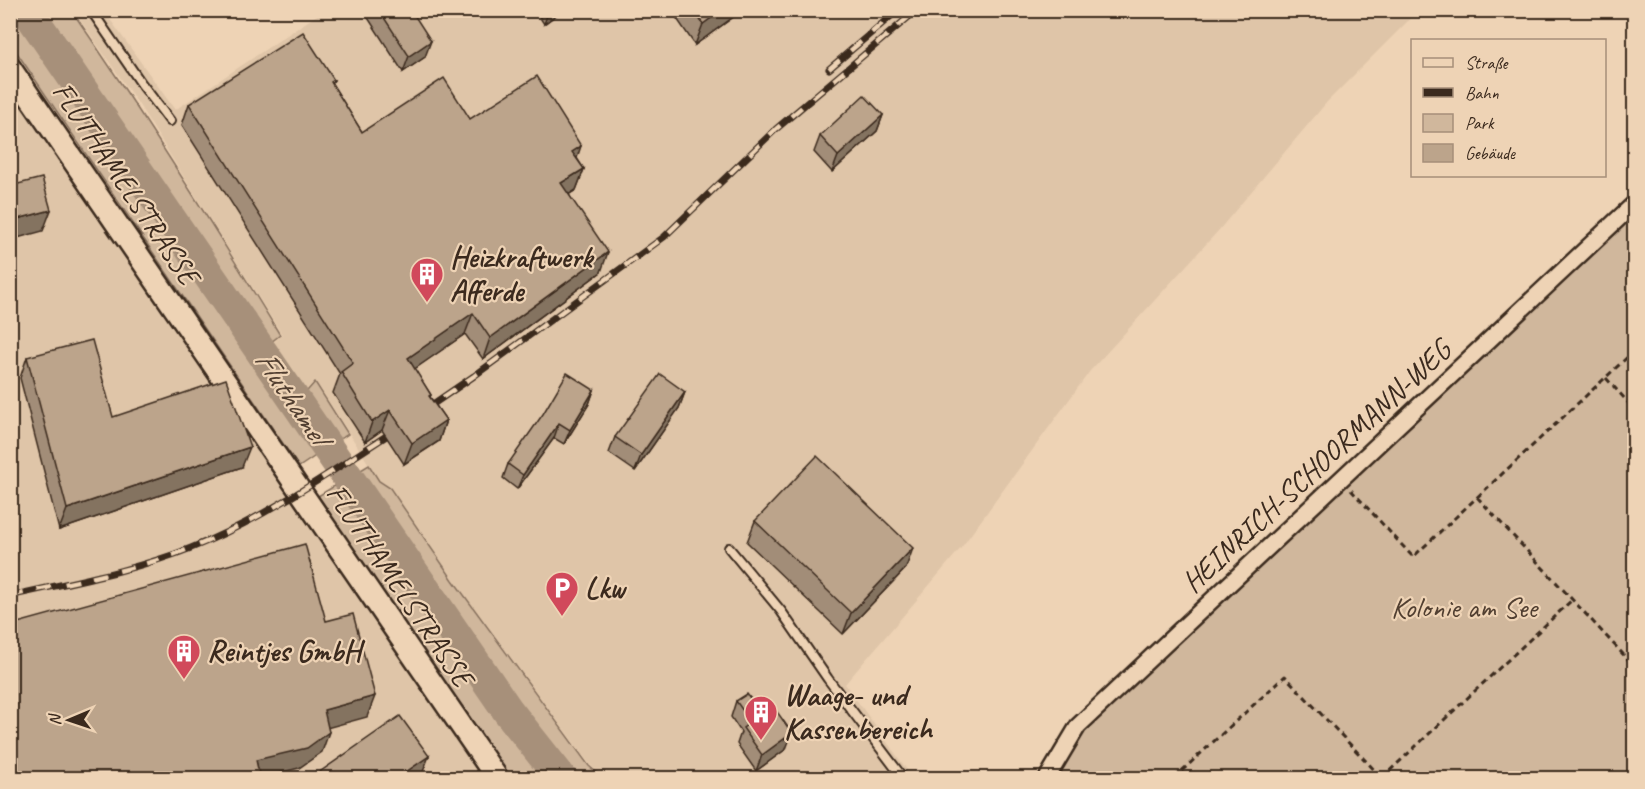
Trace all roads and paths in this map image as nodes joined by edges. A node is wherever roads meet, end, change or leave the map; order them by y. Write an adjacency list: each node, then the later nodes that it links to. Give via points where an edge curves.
1 (91, 10): 3 (lane)
2 (10, 68): 14 (main road, FLUTHAMELSTRASSE)
3 (170, 121)
4 (1635, 204): 8 (street, HEINRICH-SCHOORMANN-WEG)
5 (1635, 351): 6 (path)
6 (1606, 378): 7 (path); 9 (path)
7 (1635, 409)
8 (1341, 480): 9 (path, via 1413,557); 16 (street, HEINRICH-SCHOORMANN-WEG, via 1078,726)
9 (1477, 497): 11 (path)
10 (729, 548): 15 (lane, via 781,611)
11 (1572, 600): 12 (path); 18 (path)
12 (1635, 666)
13 (1635, 772): 19 (path)
14 (496, 778)
15 (903, 778)
16 (1047, 778)
17 (1174, 778): 18 (path, via 1285,676)
18 (1382, 778)
19 (1628, 778)

